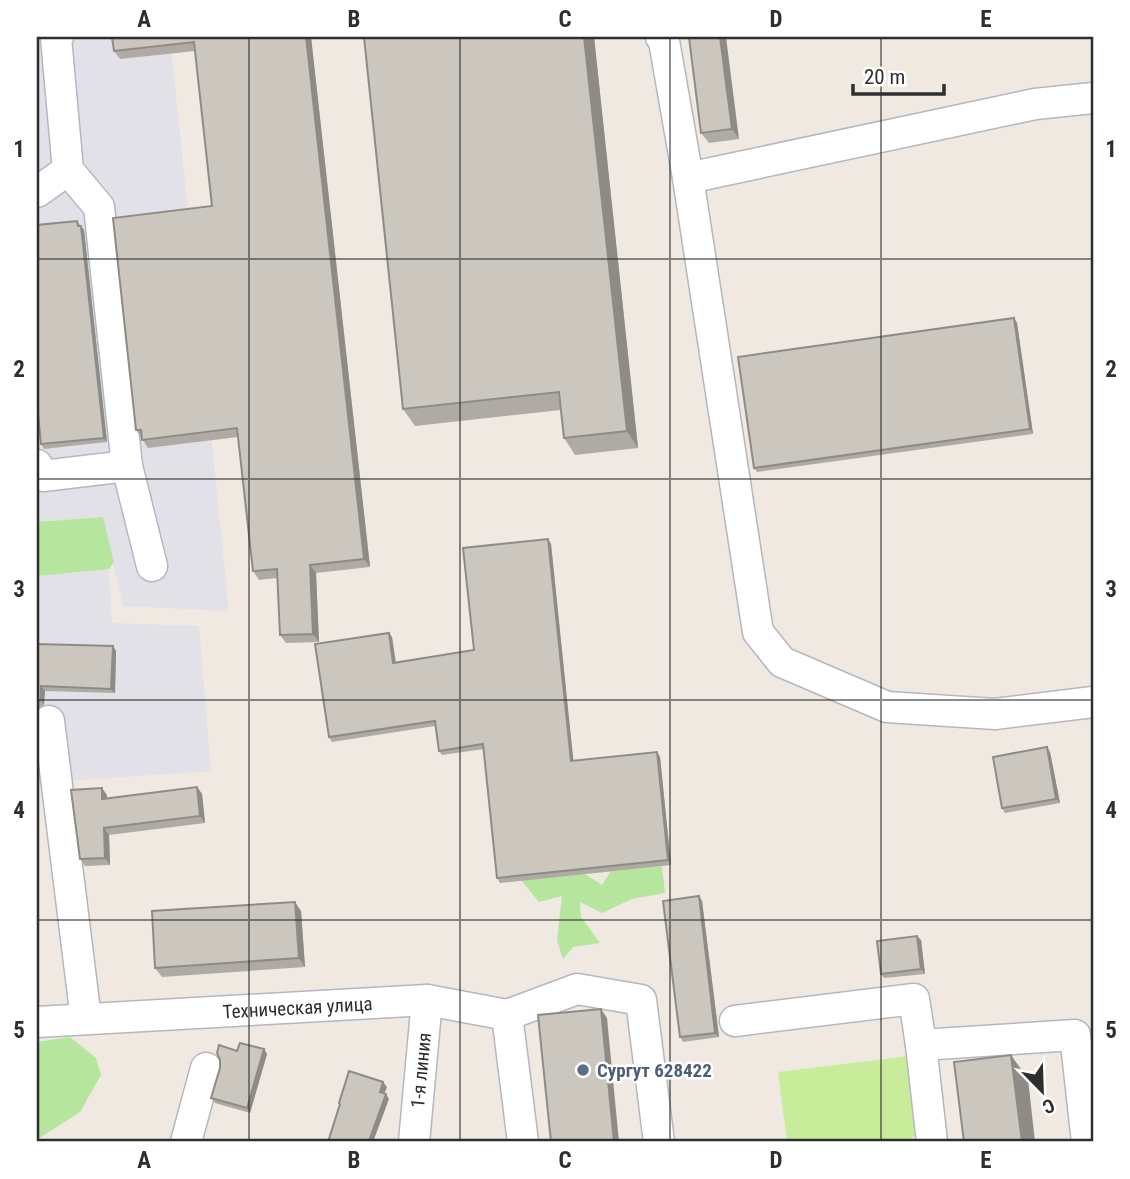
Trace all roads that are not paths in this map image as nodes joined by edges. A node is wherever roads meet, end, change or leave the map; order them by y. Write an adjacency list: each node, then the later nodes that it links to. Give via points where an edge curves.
1 (58, 37): 4 (street)
2 (661, 37): 5 (street)
3 (1093, 98): 5 (street, via 1035,104)
4 (68, 170): 6 (street); 8 (street, via 99,207)
5 (688, 178): 10 (street, via 758,632 782,662 887,707 995,715)
6 (37, 192)
7 (37, 465): 8 (street, via 43,476)
8 (127, 466): 9 (street)
9 (152, 566)
10 (1093, 702)
11 (49, 721): 14 (street)
12 (427, 1000): 13 (street, Техническая улица); 14 (street, Техническая улица); 20 (street, 1-я линия)
13 (507, 1014): 21 (street); 22 (street, via 577,989 641,1000)
14 (86, 1019): 16 (street, Техническая улица)
15 (735, 1021): 17 (street, via 914,999)
16 (37, 1022)
17 (921, 1045): 23 (street); 24 (street, via 1075,1035)
18 (206, 1068): 19 (street)
19 (186, 1142)
20 (414, 1142)
21 (523, 1142)
22 (659, 1142)
23 (932, 1142)
24 (1087, 1142)

